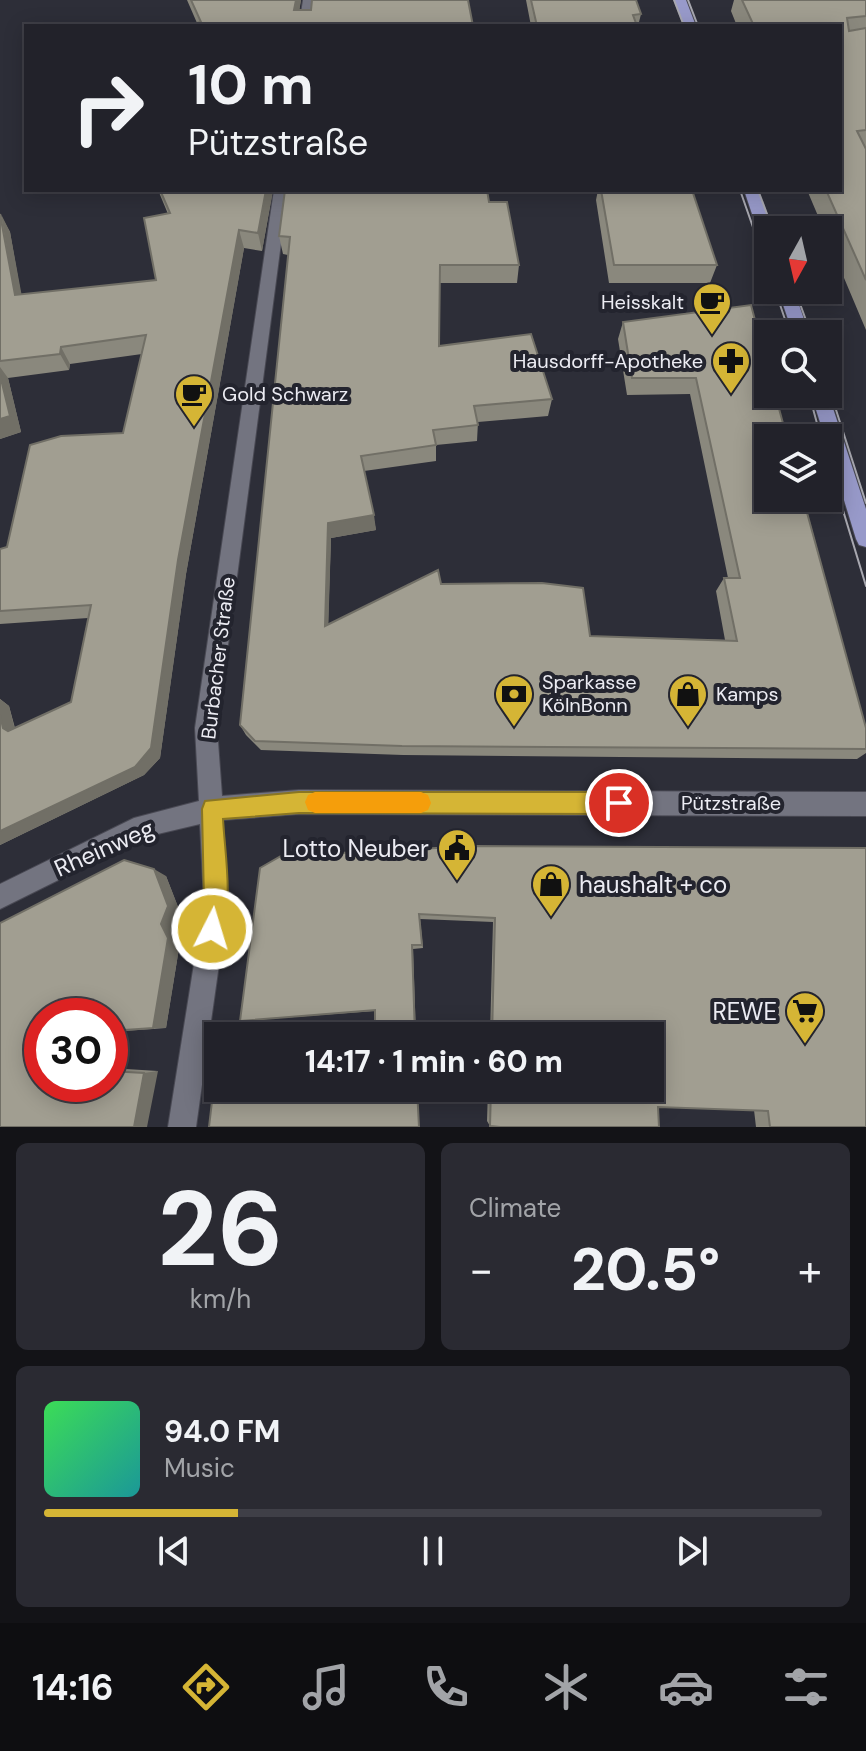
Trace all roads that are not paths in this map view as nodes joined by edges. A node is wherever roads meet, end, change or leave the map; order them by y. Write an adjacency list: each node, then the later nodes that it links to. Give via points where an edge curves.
1 (309, 0): 3 (street)
2 (680, 0): 4 (main road)
3 (305, 24)
4 (689, 24)
5 (281, 192): 11 (street, Burbacher Straße, via 206,728)
6 (752, 192): 7 (main road)
7 (760, 216)
8 (824, 408): 9 (main road)
9 (866, 539)
10 (866, 804): 11 (street, Pützstraße, via 299,802)
11 (212, 809): 12 (street, Rheinweg, via 142,826); 13 (street, Burbacher Straße, via 216,901)
12 (0, 897)
13 (182, 1127)

